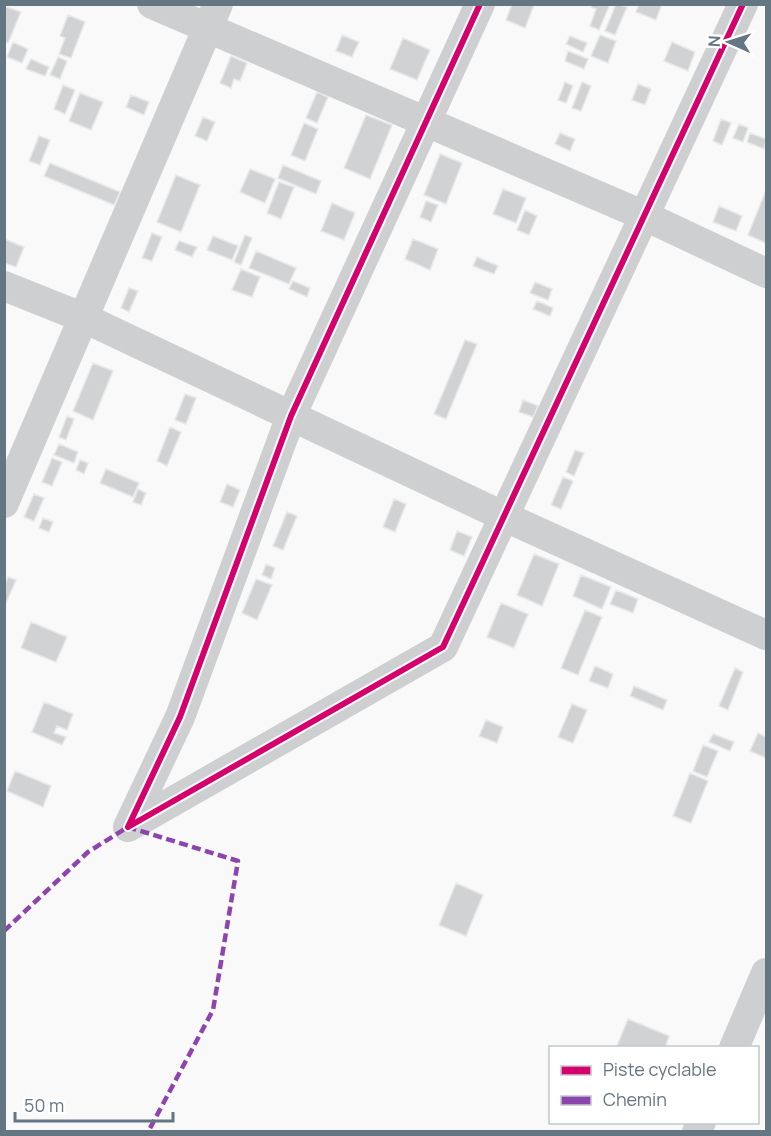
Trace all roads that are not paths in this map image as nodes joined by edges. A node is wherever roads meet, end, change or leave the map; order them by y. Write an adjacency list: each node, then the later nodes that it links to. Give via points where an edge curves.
1 (152, 4): 4 (street)
2 (480, 4): 5 (street)
3 (743, 4): 6 (street)
4 (212, 17): 5 (street); 9 (street)
5 (426, 123): 6 (street); 10 (street)
6 (645, 216): 7 (street); 12 (street)
7 (766, 273)
8 (4, 286): 9 (street)
9 (84, 318): 10 (street); 11 (street)
10 (291, 416): 12 (street); 12 (street, via 180,717 128,827 443,646)
11 (4, 503)
12 (503, 516): 13 (street)
13 (766, 634)
14 (766, 973): 15 (street)
15 (734, 1046)

